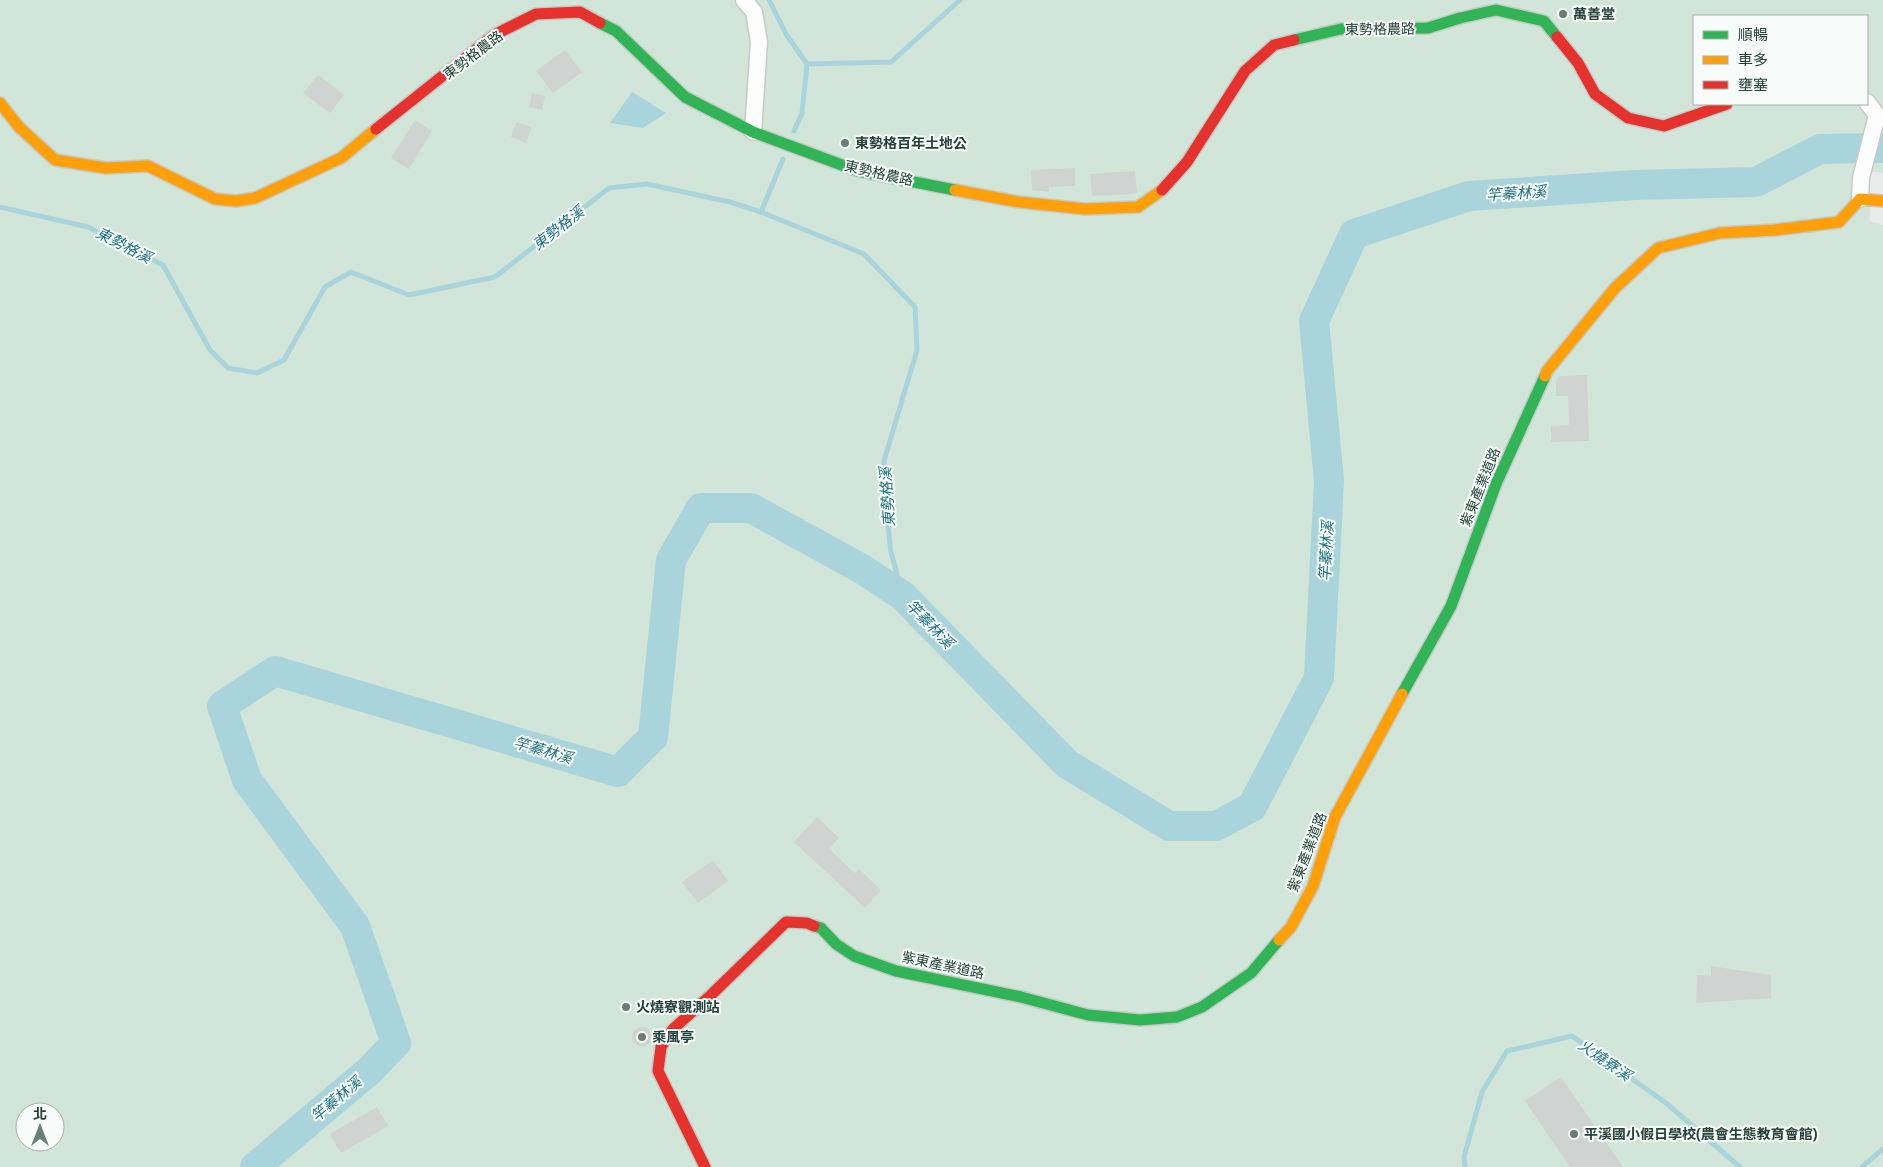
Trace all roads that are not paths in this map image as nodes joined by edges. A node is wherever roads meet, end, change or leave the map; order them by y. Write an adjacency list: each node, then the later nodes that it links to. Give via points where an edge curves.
1 (744, 0): 5 (street, via 754,12 759,42)
2 (0, 103): 5 (street, 東勢格農路, via 19,127 55,160 106,168 148,166 215,199 236,201 255,198 340,158 494,35 536,14 580,12 616,31 685,97)
3 (1724, 105): 5 (street, 東勢格農路, via 1664,126 1628,118 1595,94 1578,64 1544,22 1496,10 1428,28 1341,29 1274,45 1244,71 1187,162 1161,192 1138,207 1085,209 1019,202 858,171)
4 (1872, 109): 6 (street)
5 (753, 132)
6 (1860, 199): 7 (street); 8 (street, 紫東產業道路, via 1839,222 1720,234 1658,248 1615,288 1547,371 1496,484 1451,606 1336,817 1313,886 1291,927 1251,973 1202,1007 1177,1016 1140,1020 1088,1015 1021,997 896,971 854,956 821,928 807,923 786,922 672,1029 661,1047 658,1071)
7 (1883, 202)
8 (705, 1167)

